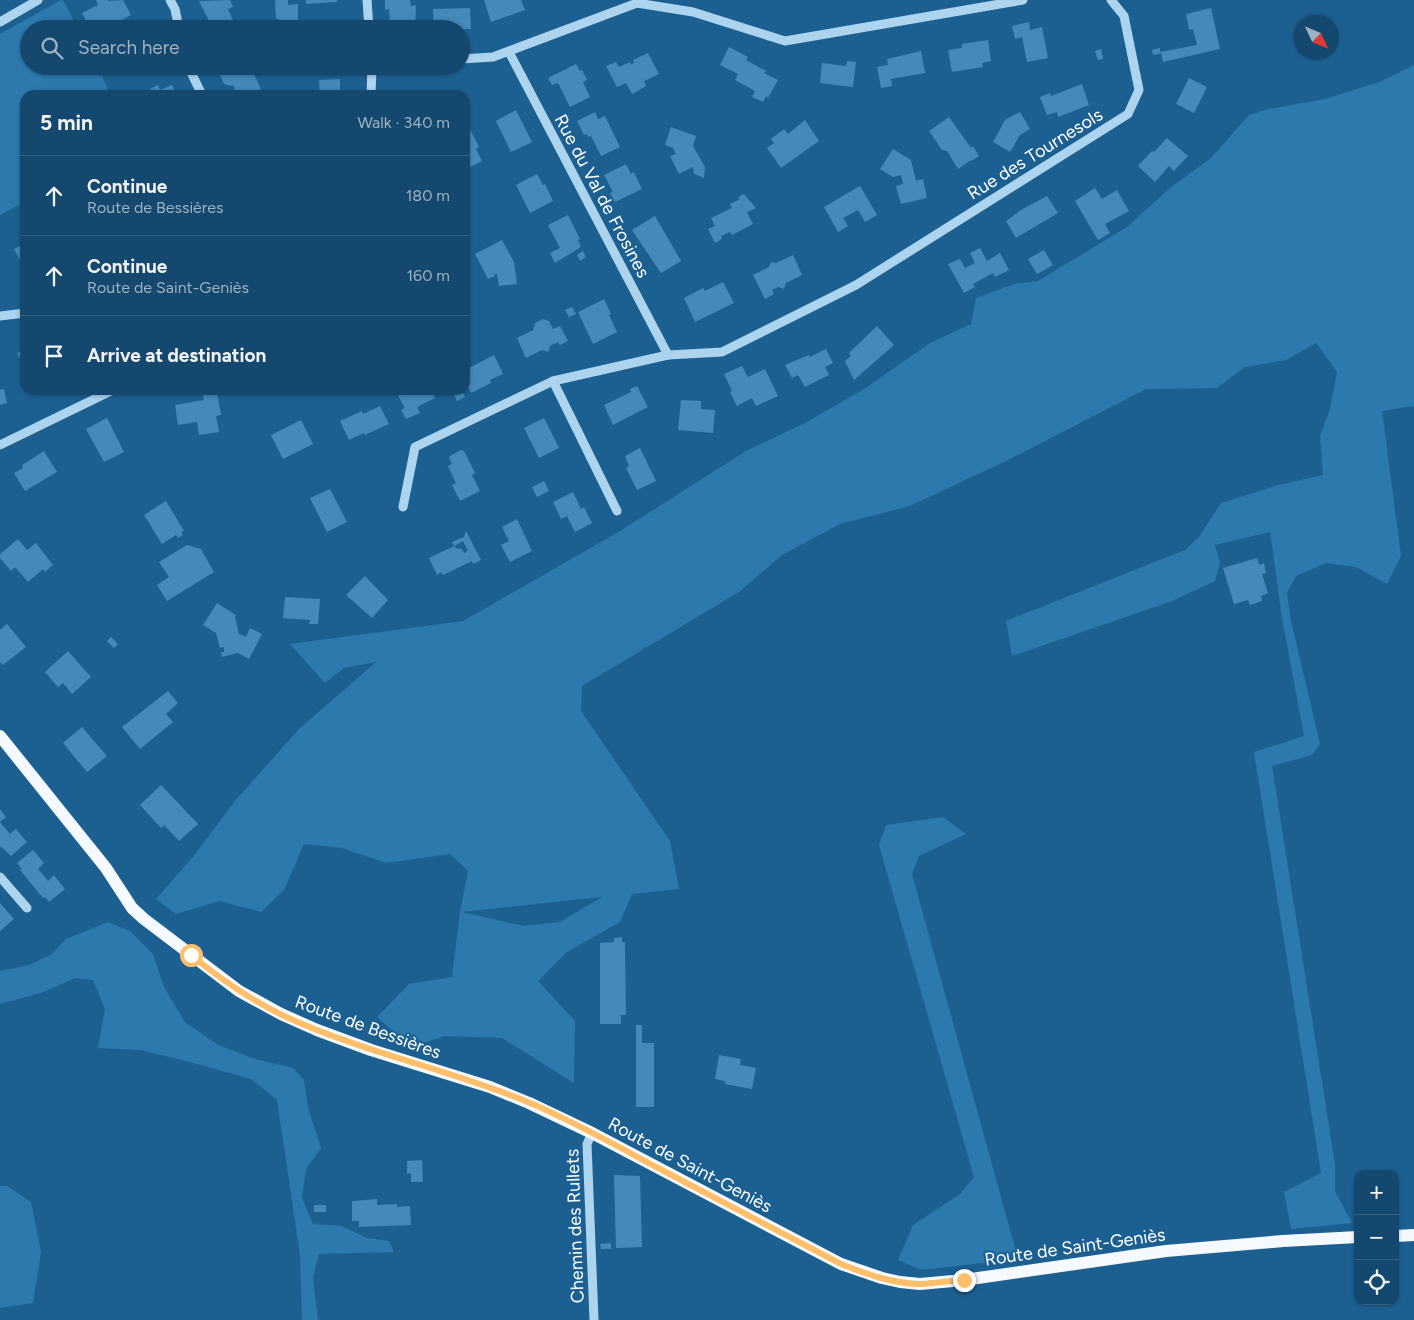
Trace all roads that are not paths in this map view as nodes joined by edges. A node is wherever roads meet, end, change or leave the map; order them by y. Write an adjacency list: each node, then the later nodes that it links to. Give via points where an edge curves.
1 (38, 0): 8 (street)
2 (170, 0): 6 (street)
3 (367, 0): 7 (street)
4 (1023, 0): 9 (street, via 785,41 693,12 637,3)
5 (1112, 0): 17 (street, Rue des Tournesols, via 1124,16 1139,90 1128,114 856,285 722,352)
6 (178, 20)
7 (368, 20)
8 (0, 22)
9 (509, 52): 10 (street); 17 (street, Rue du Val de Frosines)
10 (470, 58)
11 (192, 75): 13 (street)
12 (372, 75): 14 (street)
13 (200, 90)
14 (371, 90)
15 (20, 314): 16 (street)
16 (0, 316)
17 (668, 355): 18 (street, Rue des Tournesols)
18 (553, 381): 21 (street, Rue des Tournesols, via 415,447); 22 (street)
19 (103, 395): 20 (street)
20 (0, 445)
21 (403, 507)
22 (617, 511)
23 (0, 736): 26 (main road, Route de Bessières, via 106,868 132,908 239,992 317,1030 490,1087)
24 (0, 877): 25 (street)
25 (27, 908)
26 (592, 1133): 29 (main road, Route de Saint-Geniès, via 841,1264 900,1282 920,1284 964,1280 1166,1251); 30 (street, Chemin des Rullets, via 587,1144)
27 (1414, 1234): 28 (main road)
28 (1399, 1236)
29 (1354, 1237)
30 (594, 1320)

